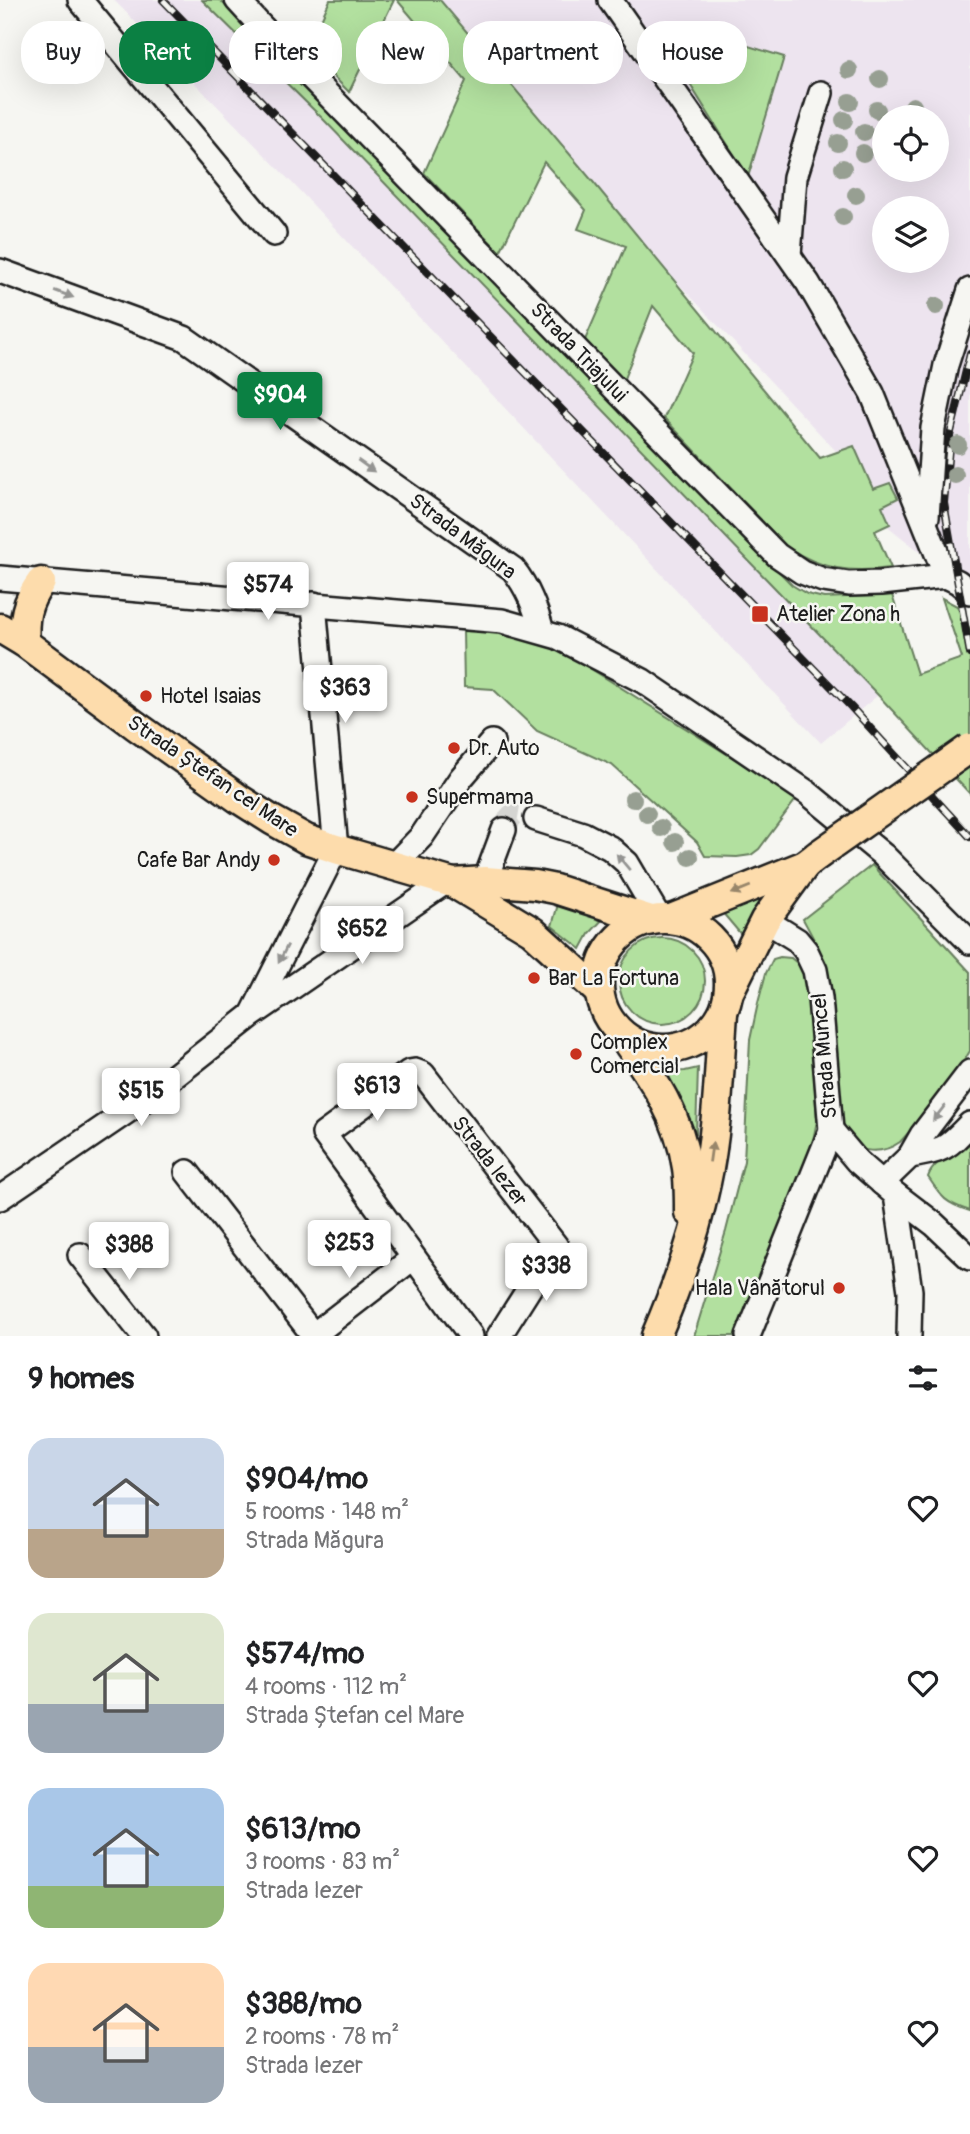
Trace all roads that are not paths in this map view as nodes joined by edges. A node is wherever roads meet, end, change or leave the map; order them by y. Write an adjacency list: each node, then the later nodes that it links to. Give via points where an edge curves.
1 (80, 0): 5 (street)
2 (237, 0): 10 (street, Strada Triajului, via 777,555 802,572 849,584)
3 (610, 0): 6 (street)
4 (821, 93): 6 (street, via 795,177)
5 (274, 234)
6 (789, 256): 9 (street, via 872,393)
7 (0, 271): 16 (street, Strada Măgura, one-way to 16, via 184,338 513,569 534,602)
8 (970, 290): 9 (street, via 946,365 933,428)
9 (927, 524): 10 (street)
10 (946, 576): 13 (street)
11 (0, 578): 12 (street)
12 (41, 582): 14 (street); 17 (main road, via 26,610)
13 (970, 592)
14 (314, 604): 16 (street, via 502,621); 22 (street)
15 (0, 628): 17 (main road, Strada Ștefan cel Mare)
16 (542, 631): 29 (street, via 643,681 808,793 883,855)
17 (25, 643): 22 (main road, Strada Ștefan cel Mare, via 239,799 291,831)
18 (492, 742): 24 (street, via 422,836)
19 (970, 748): 23 (main road, bridge)
20 (536, 819): 27 (street, one-way to 20, via 627,863 610,848)
21 (504, 830): 25 (street)
22 (336, 849): 24 (main road, Strada Ștefan cel Mare); 32 (street, one-way to 32)
23 (811, 860): 27 (main road, one-way to 27); 28 (main road)
24 (393, 866): 26 (main road, Strada Ștefan cel Mare)
25 (485, 881): 26 (main road, Strada Ștefan cel Mare); 27 (main road, Strada Ștefan cel Mare, via 555,889)
26 (450, 882): 30 (main road, via 531,930); 32 (street)
27 (661, 919): 30 (main road, via 633,926 617,938 602,962); 31 (main road, via 691,925 721,952 728,972)
28 (765, 920): 31 (main road); 36 (street, Strada Muncel, via 797,940 815,970)
29 (970, 942)
30 (598, 990): 33 (main road, via 606,1014)
31 (726, 1002): 33 (main road, via 712,1029 678,1049 638,1045); 41 (main road, one-way to 31, via 712,1148)
32 (252, 1015): 40 (street, via 144,1100)
33 (621, 1034): 41 (main road, via 654,1080 684,1148)
34 (970, 1072): 37 (street, one-way to 37)
35 (970, 1124): 37 (street, via 936,1152)
36 (831, 1130): 39 (street, Strada Muncel); 50 (street, Strada Muncel)
37 (910, 1156): 39 (street)
38 (187, 1172): 46 (street)
39 (889, 1189): 42 (street, Strada Muncel); 51 (street, via 910,1291)
40 (0, 1198)
41 (690, 1242): 49 (main road)
42 (966, 1247)
43 (80, 1255): 45 (street)
44 (413, 1258): 46 (street); 47 (street, Strada Iezer); 48 (street, Strada Iezer, via 324,1134 415,1070 422,1073 556,1246)
45 (144, 1336)
46 (313, 1336)
47 (471, 1336)
48 (499, 1336)
49 (656, 1336)
50 (748, 1336)
51 (909, 1336)

